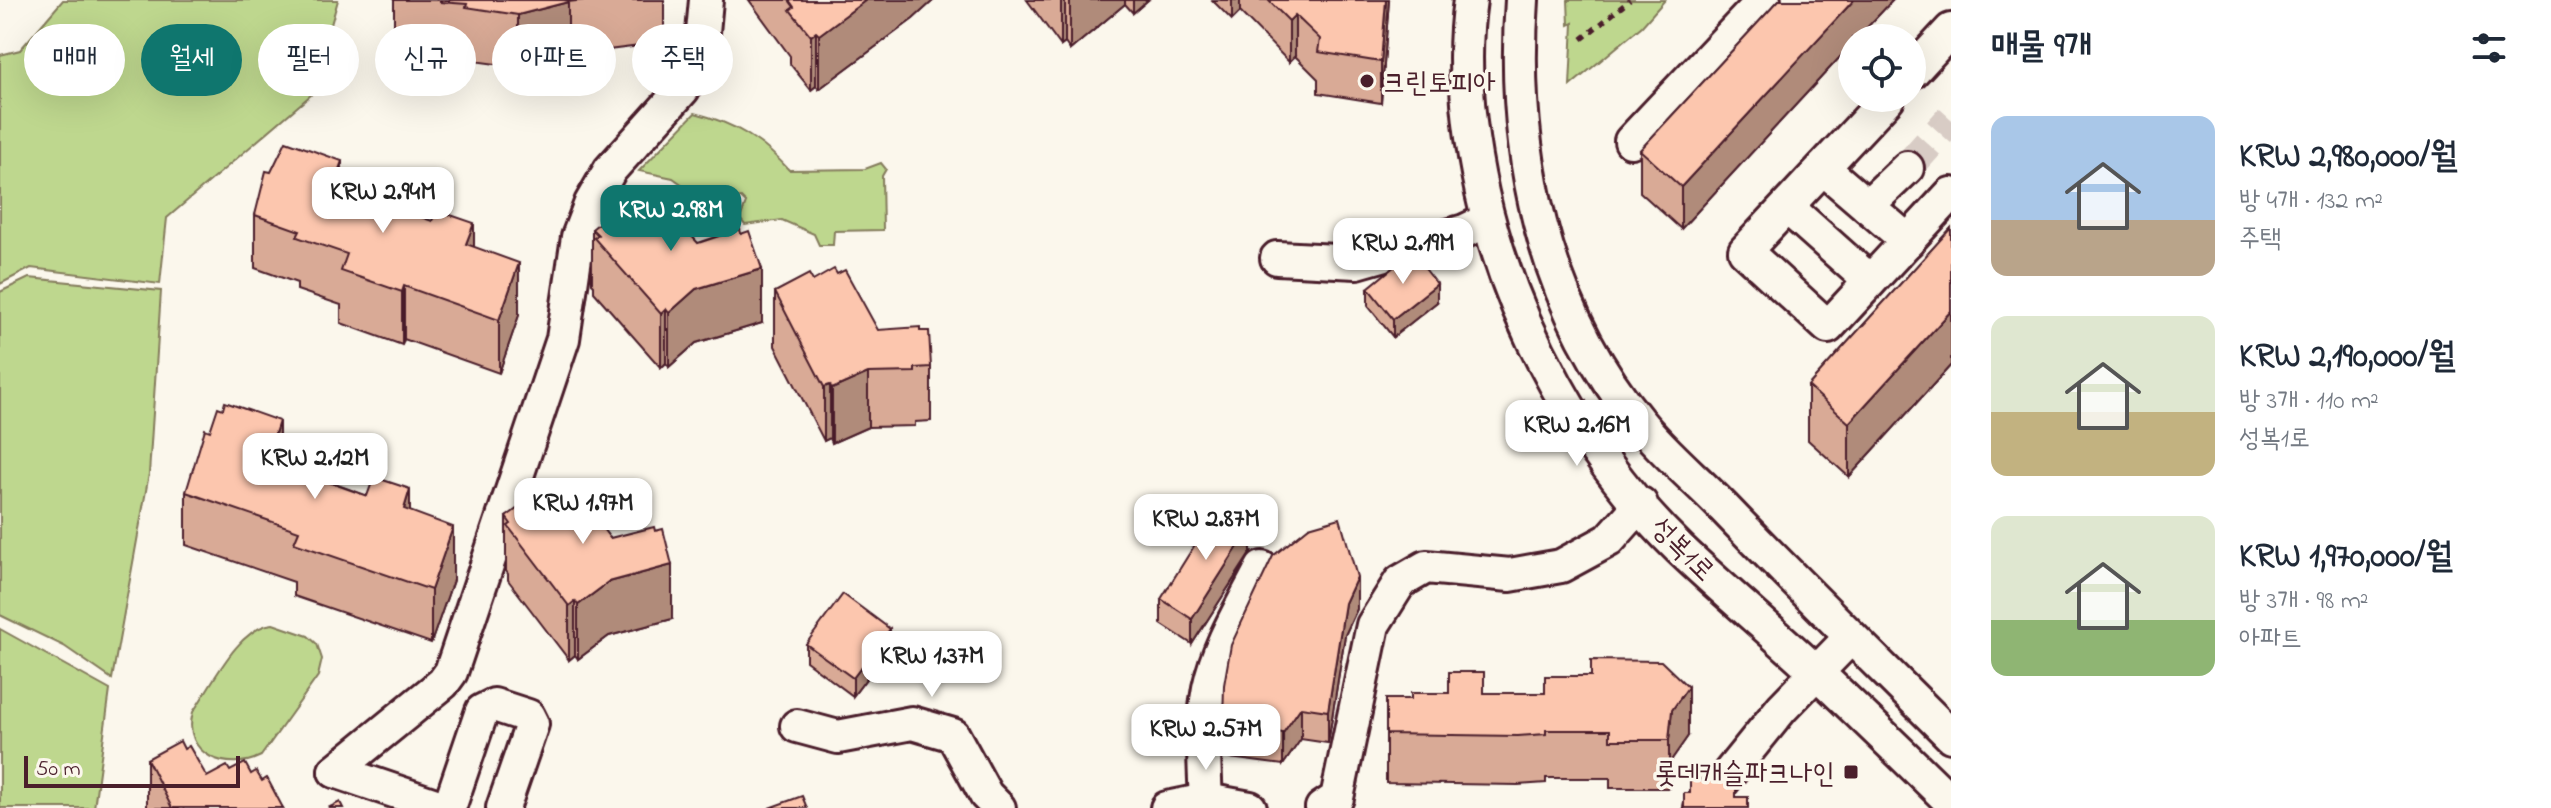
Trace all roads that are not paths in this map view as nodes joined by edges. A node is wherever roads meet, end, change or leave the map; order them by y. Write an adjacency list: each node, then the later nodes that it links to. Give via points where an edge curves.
1 (706, 0): 26 (street, via 705,31 688,79 671,105 610,170 582,226 563,339 451,672 335,771)
2 (1470, 0): 14 (street, 성복1로, via 1474,155)
3 (1522, 0): 20 (street, 성복1로, via 1518,53 1529,175 1536,214 1573,323 1639,423)
4 (1764, 0): 8 (street)
5 (1951, 30): 6 (street)
6 (1926, 57)
7 (1875, 112): 9 (street)
8 (1631, 141)
9 (1823, 168): 12 (street); 13 (street)
10 (1907, 168): 12 (street)
11 (1951, 194): 15 (street)
12 (1867, 206): 15 (street)
13 (1787, 207): 17 (street); 17 (street, via 1745,251 1828,327)
14 (1488, 220): 16 (street, via 1357,262); 18 (street, 성복1로, via 1511,293 1561,394)
15 (1908, 241): 17 (street)
16 (1277, 258)
17 (1870, 281)
18 (1641, 504): 21 (street, 성복1로, via 1679,548); 31 (street, via 1609,540 1561,566 1510,575 1426,567 1400,582 1373,625 1337,798)
19 (1262, 568): 24 (street, via 1226,637 1209,689)
20 (1851, 637): 21 (street); 23 (street, 성복1로)
21 (1818, 674): 25 (street, 성복1로); 32 (street, via 1782,708)
22 (797, 726): 28 (street, via 838,737 912,723 953,735 986,795)
23 (1951, 736)
24 (1206, 800): 29 (street); 30 (street)
25 (1951, 802)
26 (447, 808): 27 (street, via 482,711 494,705 528,716 532,724)
27 (503, 808)
28 (999, 808)
29 (1167, 808)
30 (1250, 808)
31 (1322, 808)
32 (1701, 808)

